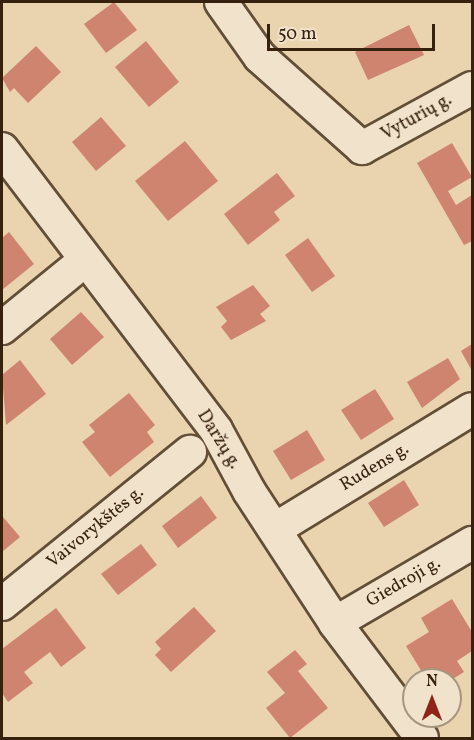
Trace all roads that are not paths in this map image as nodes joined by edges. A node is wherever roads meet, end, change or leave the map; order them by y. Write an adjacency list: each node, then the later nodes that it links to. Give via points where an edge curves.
1 (221, 2): 2 (street, Vyturių g., via 260,57 362,148)
2 (472, 88)
3 (2, 149): 8 (street, Daržų g., via 216,430 249,491)
4 (72, 271): 5 (street)
5 (2, 328)
6 (472, 409): 8 (street, Rudens g.)
7 (190, 452): 10 (street, Vaivorykštės g.)
8 (277, 528): 11 (street, Daržų g.)
9 (472, 543): 11 (street, Giedroji g.)
10 (2, 604)
11 (335, 623): 12 (street, Daržų g.)
12 (422, 738)

